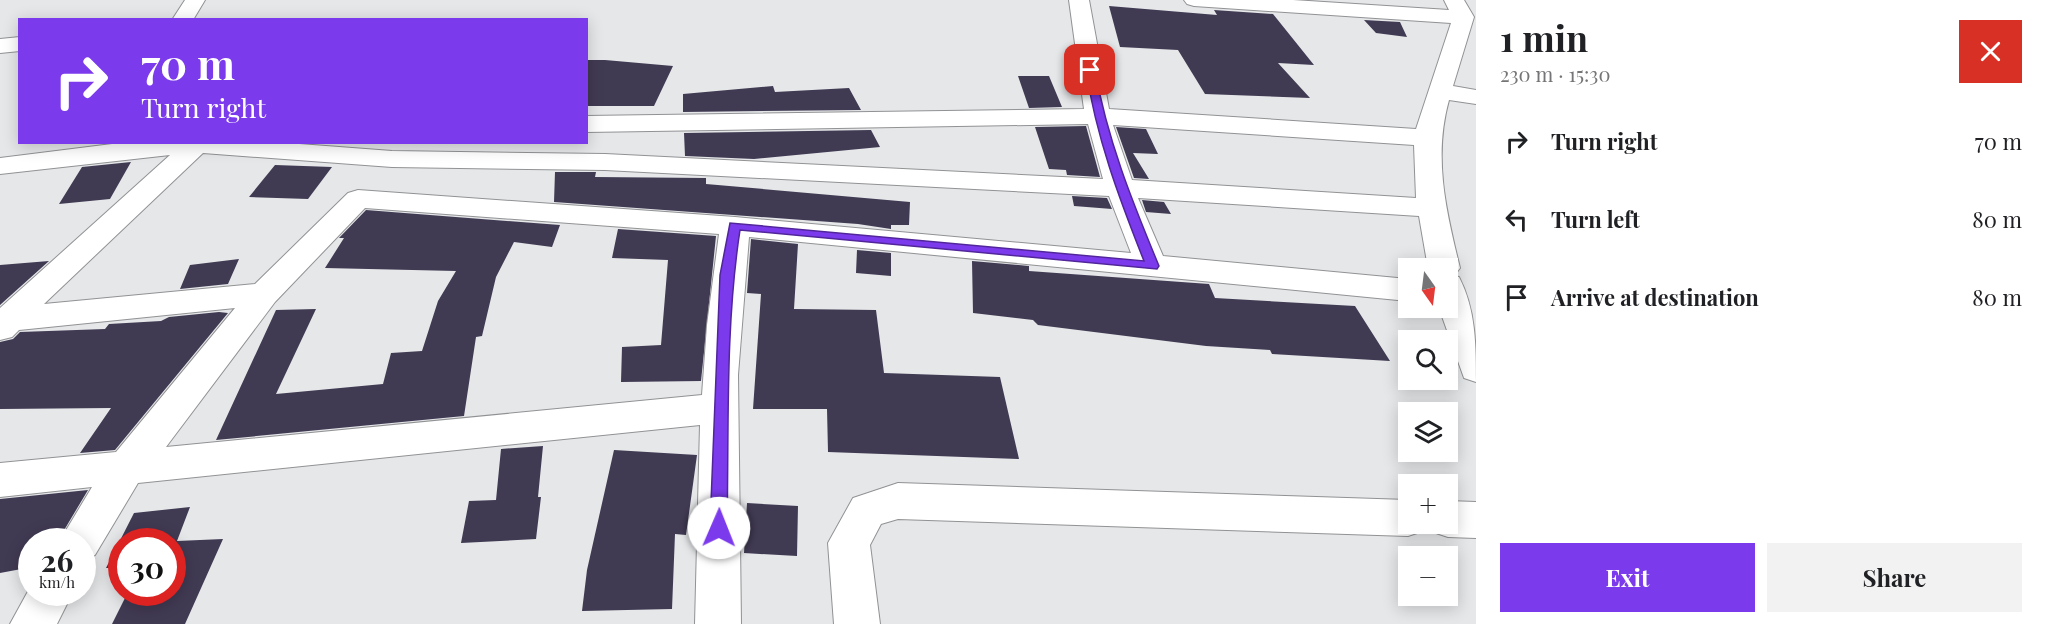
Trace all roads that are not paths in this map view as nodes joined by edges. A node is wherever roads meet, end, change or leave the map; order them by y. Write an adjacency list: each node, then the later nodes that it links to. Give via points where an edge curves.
1 (195, 0): 5 (street)
2 (1079, 0): 10 (street)
3 (1194, 0): 4 (street)
4 (1459, 9): 8 (street, via 1449,67)
5 (183, 18)
6 (18, 44): 7 (street)
7 (0, 46)
8 (1439, 91): 9 (street); 12 (street)
9 (1476, 97)
10 (1098, 116): 11 (street); 12 (street); 17 (street)
11 (588, 124)
12 (1428, 138): 19 (street)
13 (197, 145): 14 (street); 15 (street); 26 (street)
14 (112, 147): 16 (street)
15 (392, 159): 17 (street, via 605,162); 18 (street)
16 (0, 166)
17 (1120, 188): 19 (street); 22 (street)
18 (358, 199): 20 (street); 24 (street)
19 (1431, 208): 21 (street)
20 (735, 226): 22 (street); 28 (street, via 727,275)
21 (1445, 258)
22 (1152, 266): 23 (street)
23 (1398, 289)
24 (264, 294): 26 (street); 29 (street)
25 (1458, 305): 27 (street)
26 (3, 324)
27 (1476, 369)
28 (720, 408): 29 (street); 37 (street)
29 (127, 467): 30 (street); 34 (street)
30 (0, 480)
31 (1398, 518): 38 (street, via 898,501 867,511 849,543)
32 (1458, 519): 33 (street)
33 (1476, 520)
34 (89, 528)
35 (43, 606): 36 (street)
36 (33, 624)
37 (718, 624)
38 (857, 624)

